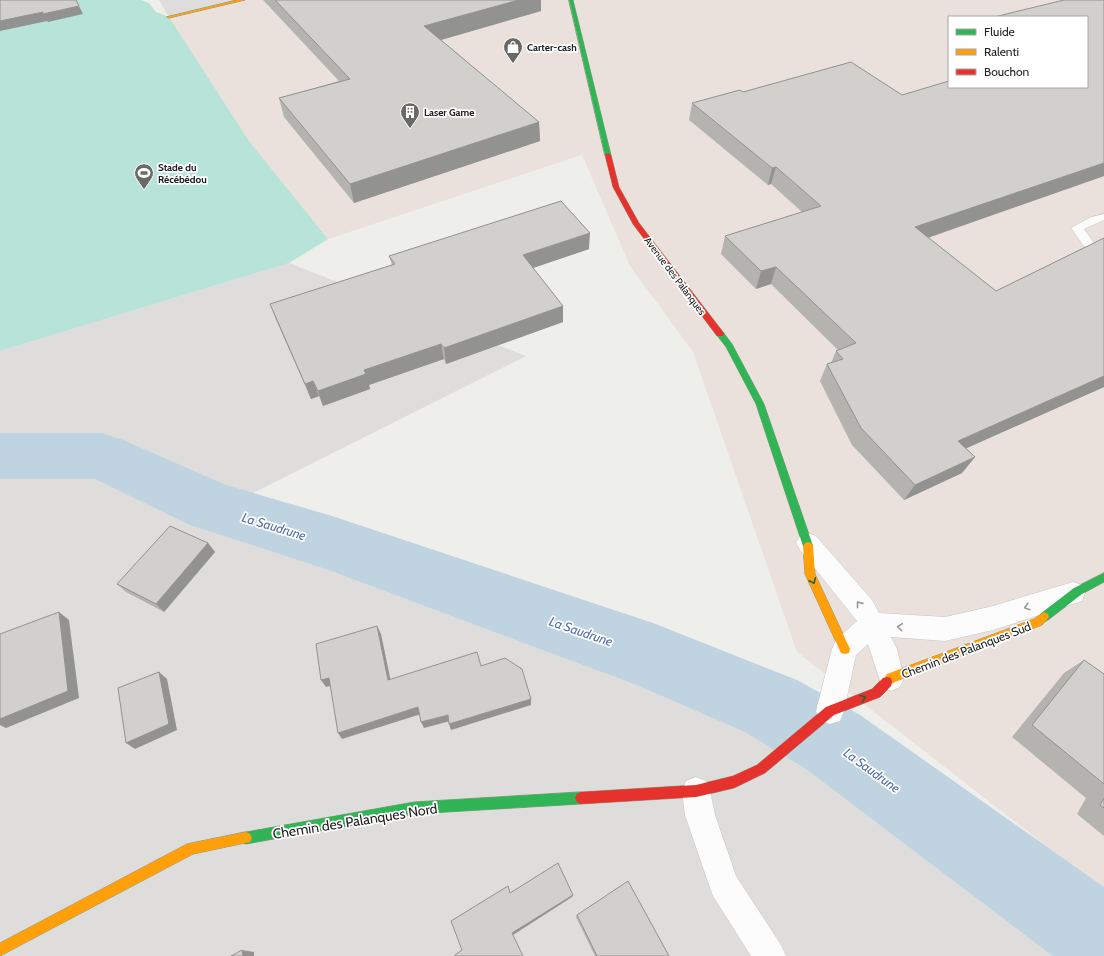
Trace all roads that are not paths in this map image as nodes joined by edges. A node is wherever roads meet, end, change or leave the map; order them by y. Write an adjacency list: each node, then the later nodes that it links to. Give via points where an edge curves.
1 (243, 0): 3 (street)
2 (571, 0): 6 (street, Avenue des Palanques, via 616,187 636,224 728,346 760,404)
3 (169, 17)
4 (1104, 217): 5 (lane, via 1077,228 1090,246)
5 (1104, 255)
6 (808, 542): 9 (street, Avenue des Palanques, one-way to 6, via 863,608); 10 (street, Avenue des Palanques, one-way to 10, via 810,574)
7 (1104, 577): 8 (street, Chemin des Palanques Sud)
8 (1078, 591): 9 (street, Chemin des Palanques Sud, one-way to 9, via 993,618 945,629); 11 (street, Chemin des Palanques Sud, via 1038,622)
9 (871, 624): 10 (street); 11 (street, Avenue des Palanques, via 884,649)
10 (844, 649): 12 (street)
11 (891, 678): 12 (street, Chemin des Palanques Nord, one-way to 11, via 876,693)
12 (830, 711): 13 (street, Chemin des Palanques Nord, via 761,769 734,782)
13 (696, 791): 14 (street, Chemin des Palanques Nord, via 414,808 191,848); 15 (street, via 700,815 724,885)
14 (0, 950)
15 (770, 956)

